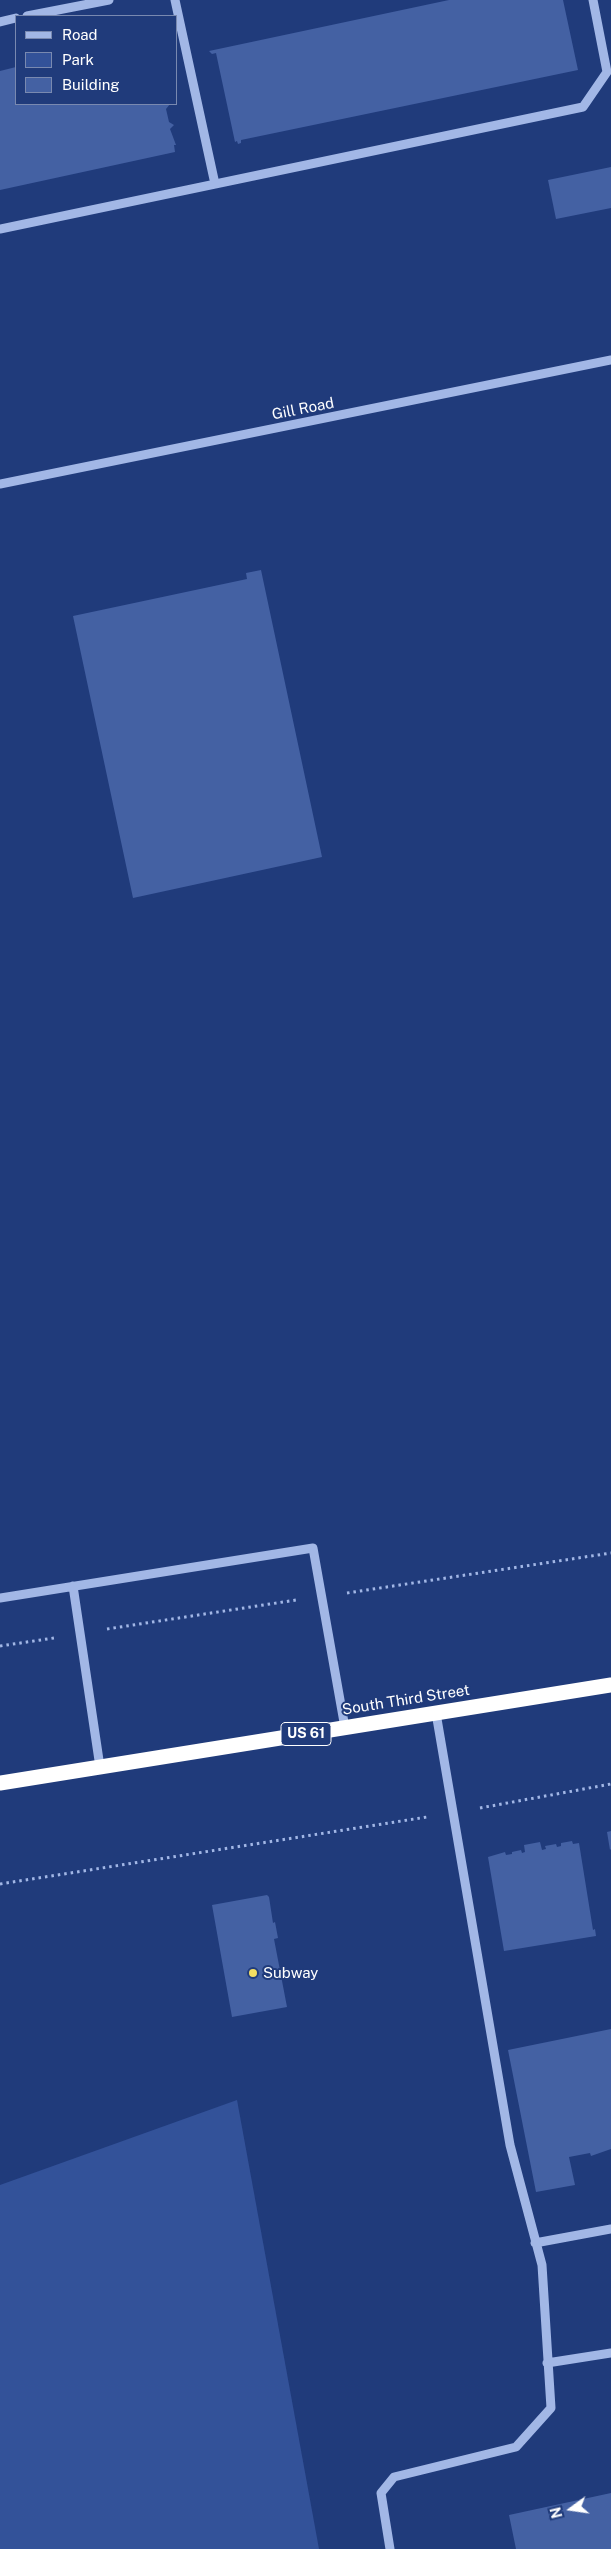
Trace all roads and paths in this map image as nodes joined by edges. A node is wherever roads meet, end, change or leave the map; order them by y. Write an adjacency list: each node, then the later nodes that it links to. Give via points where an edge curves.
1 (108, 0): 4 (street)
2 (175, 0): 7 (street)
3 (593, 0): 7 (street, via 607,72 583,107)
4 (32, 15)
5 (15, 18): 6 (street)
6 (0, 22)
7 (215, 184): 8 (street)
8 (0, 229)
9 (611, 360): 10 (street, Gill Road)
10 (0, 484)
11 (73, 1586): 12 (street); 15 (street, via 313,1548); 16 (street)
12 (0, 1598)
13 (611, 1684): 14 (highway, South Third Street / US 61)
14 (436, 1713): 15 (highway, South Third Street / US 61); 19 (street)
15 (344, 1728): 16 (highway, South Third Street / US 61)
16 (100, 1767): 17 (highway, South Third Street / US 61)
17 (0, 1783)
18 (611, 1784): 19 (path)
19 (453, 1812): 20 (path); 22 (street, via 510,2145)
20 (0, 1884)
21 (611, 2228): 22 (street)
22 (535, 2243): 24 (street, via 542,2265)
23 (611, 2353): 24 (street)
24 (548, 2363): 25 (street, via 551,2408 516,2448 394,2477 381,2493)
25 (390, 2549)

